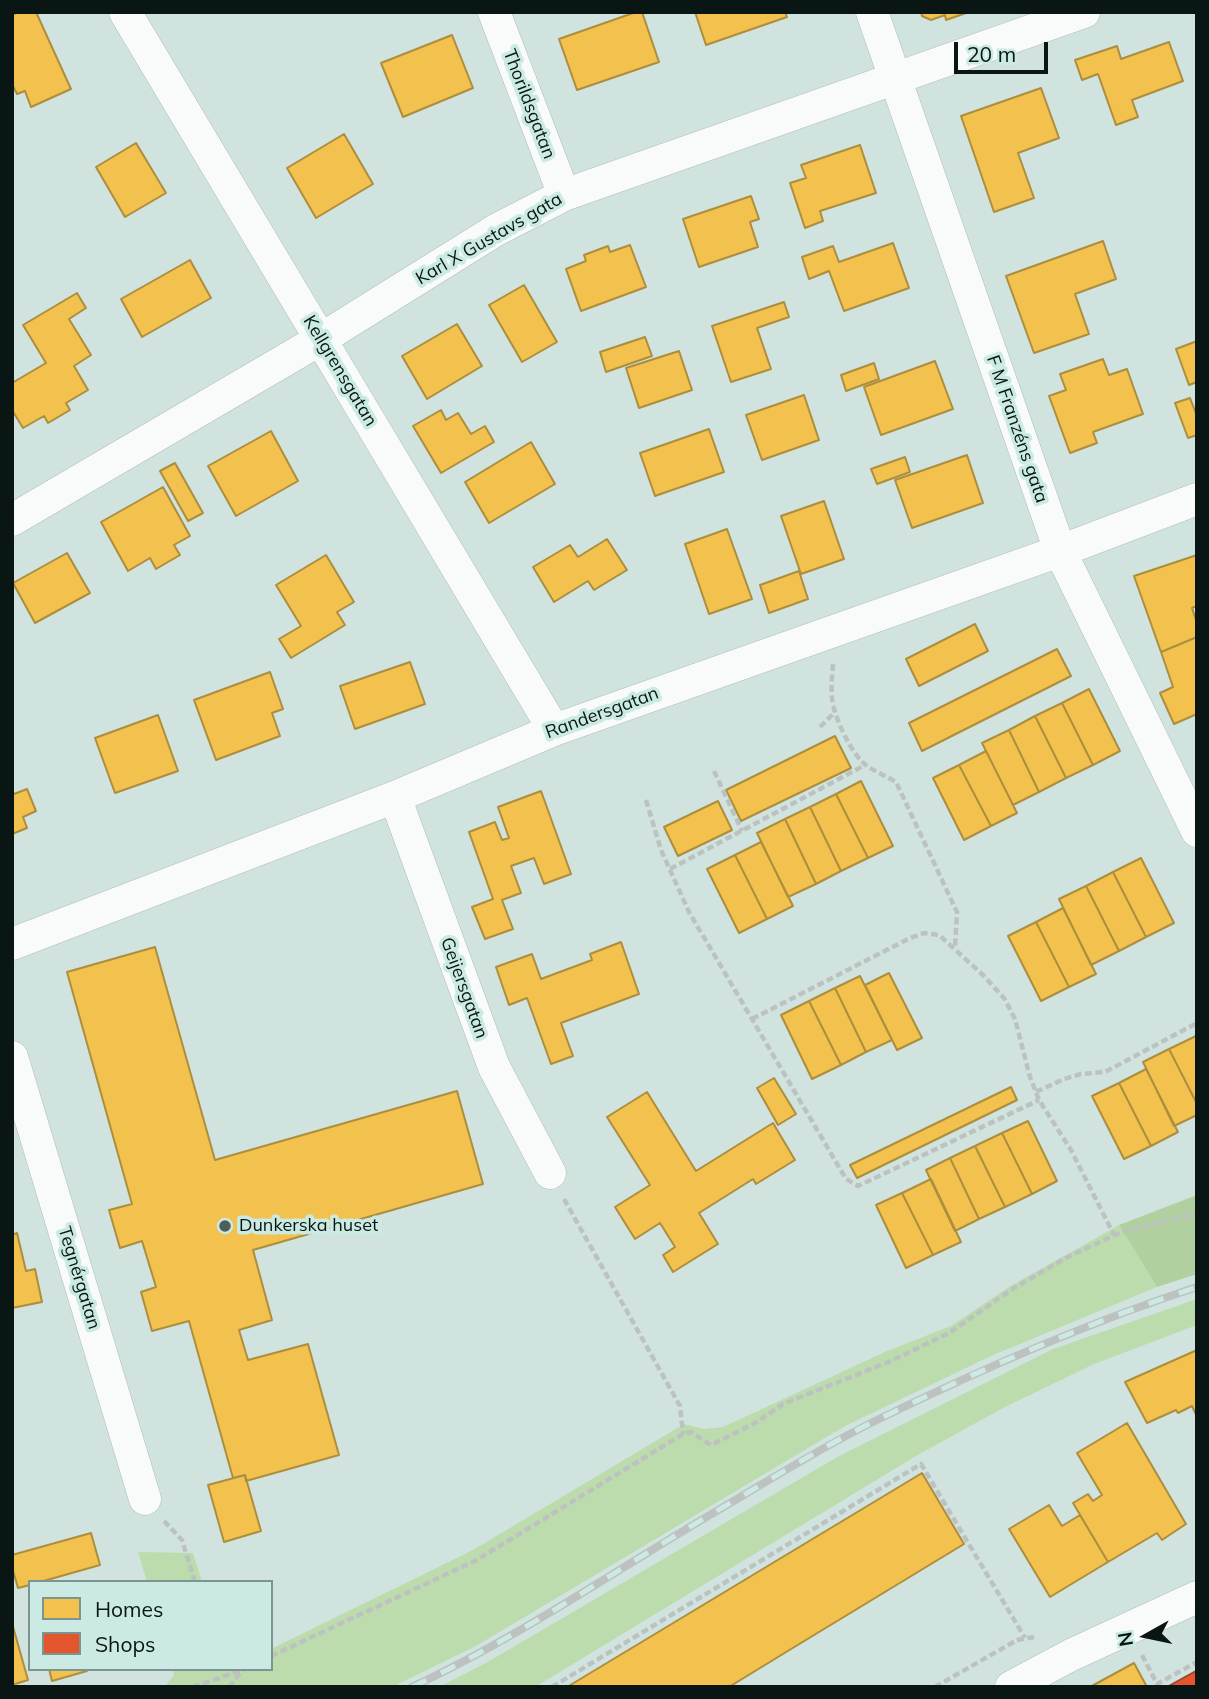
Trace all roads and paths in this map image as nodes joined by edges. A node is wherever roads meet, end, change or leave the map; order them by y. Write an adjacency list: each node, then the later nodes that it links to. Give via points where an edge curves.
1 (125, 12): 7 (street, Kellgrensgatan)
2 (494, 12): 6 (street, Thorildsgatan)
3 (872, 12): 5 (street, F M Franzéns gata)
4 (1084, 12): 5 (street, Karl X Gustavs gata)
5 (896, 79): 6 (street, Karl X Gustavs gata); 10 (street, F M Franzéns gata)
6 (564, 195): 7 (street, Karl X Gustavs gata, via 496,230)
7 (321, 339): 9 (street, Karl X Gustavs gata); 14 (street, Kellgrensgatan)
8 (1197, 499): 10 (street, Randersgatan)
9 (12, 520)
10 (1060, 551): 14 (street, Randersgatan); 20 (street, F M Franzéns gata)
11 (833, 657): 12 (path)
12 (834, 713): 13 (path); 15 (path)
13 (820, 727)
14 (554, 730): 17 (street, Randersgatan)
15 (865, 765): 19 (path); 23 (path, via 895,782 957,912)
16 (715, 771): 19 (path)
17 (395, 797): 22 (street, Randersgatan); 29 (street, Geijersgatan, via 494,1067)
18 (646, 800): 21 (path)
19 (742, 831): 21 (path)
20 (1197, 831)
21 (670, 869): 24 (path, via 689,912)
22 (12, 944)
23 (955, 948): 24 (path, via 939,935 924,933); 27 (path, via 1004,998 1015,1019)
24 (752, 1019): 28 (path, via 846,1179 858,1186)
25 (1197, 1023): 27 (path, via 1105,1072 1064,1079)
26 (12, 1056): 33 (street, Tegnérgatan)
27 (1036, 1092): 28 (path)
28 (1039, 1100): 31 (path, via 1071,1150)
29 (550, 1173): 32 (path, via 680,1406)
30 (1197, 1214): 31 (path)
31 (1114, 1235): 32 (path, via 1014,1288 949,1333 783,1404 711,1445 691,1432)
32 (683, 1434): 37 (path, via 475,1561)
33 (145, 1499): 34 (path, via 182,1541)
34 (194, 1580)
35 (1197, 1597): 45 (street)
36 (1025, 1638): 44 (path, via 921,1464)
37 (273, 1656)
38 (224, 1671): 41 (path)
39 (241, 1671): 41 (path)
40 (243, 1671): 43 (path)
41 (225, 1676): 42 (path)
42 (193, 1687)
43 (229, 1687)
44 (552, 1687)
45 (1011, 1687)

